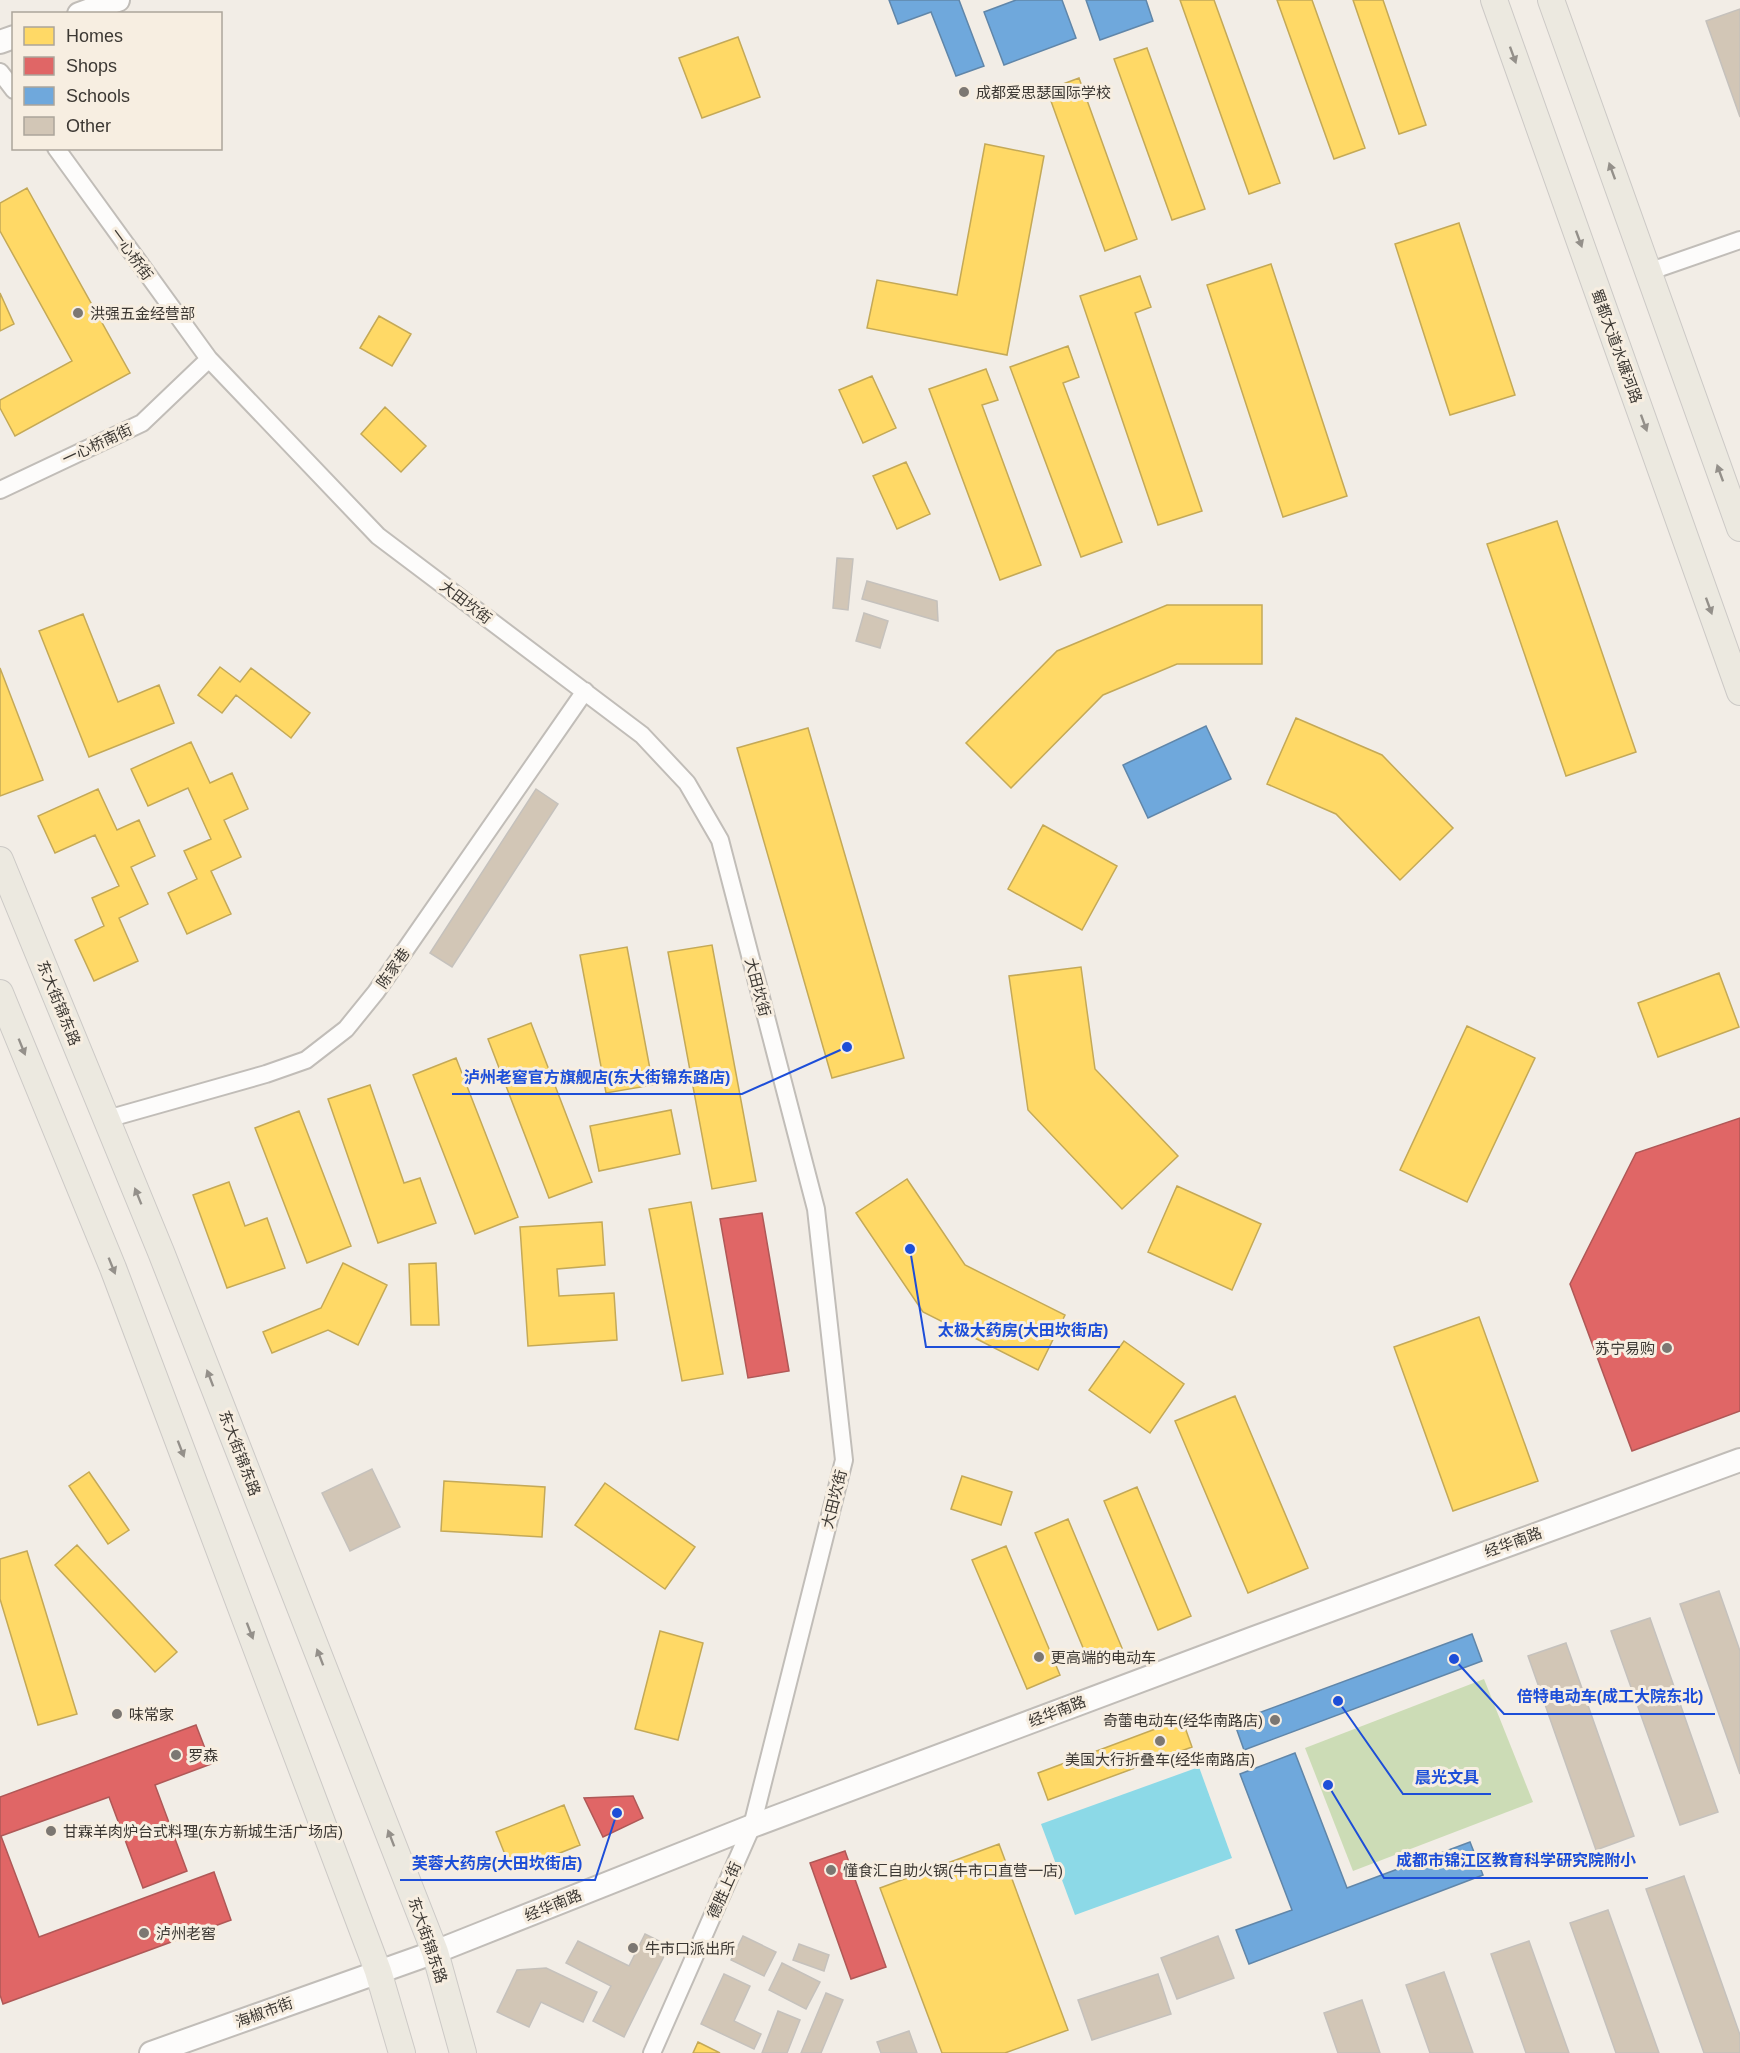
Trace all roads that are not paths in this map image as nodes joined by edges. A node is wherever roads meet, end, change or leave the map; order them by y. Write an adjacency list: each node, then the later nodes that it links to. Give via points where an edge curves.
1 (118, 0): 4 (street)
2 (1494, 0): 14 (main road, 蜀都大道水碾河路, one-way to 14)
3 (1551, 0): 9 (main road, one-way to 3)
4 (85, 12)
5 (0, 72): 6 (street)
6 (12, 87)
7 (57, 150): 10 (street, 一心桥街)
8 (1740, 240): 9 (street)
9 (1648, 272): 12 (main road, one-way to 9)
10 (209, 359): 11 (street, 一心桥南街, via 142,423); 13 (street, 大田坎街, via 378,536)
11 (0, 490)
12 (1740, 528)
13 (585, 691): 17 (street, 陈家巷, via 376,992 346,1029 306,1060); 19 (street, 大田坎街, via 642,735 687,783 720,840 816,1209 844,1460)
14 (1740, 692)
15 (0, 860): 17 (main road, 东大街锦东路)
16 (0, 993): 21 (main road, one-way to 21, via 113,1268)
17 (107, 1119): 20 (main road, 东大街锦东路, one-way to 17)
18 (1740, 1460): 19 (street, 经华南路)
19 (752, 1826): 20 (street, 经华南路); 25 (street, 德胜上街)
20 (435, 1952): 21 (street, 经华南路); 24 (main road, 东大街锦东路)
21 (378, 1971): 22 (street, 海椒市街); 23 (main road)
22 (151, 2053)
23 (402, 2053)
24 (462, 2053)
25 (652, 2053)

